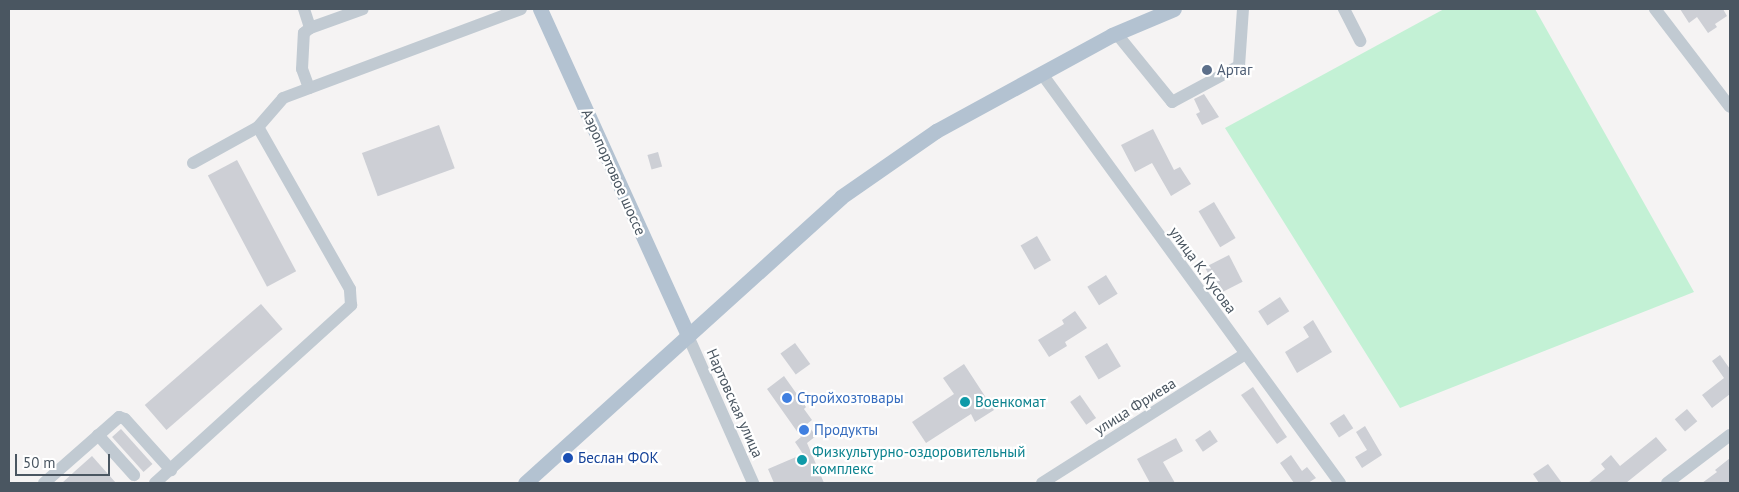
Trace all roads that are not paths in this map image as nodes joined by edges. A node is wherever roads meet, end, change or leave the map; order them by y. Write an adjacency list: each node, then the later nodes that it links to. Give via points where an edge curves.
1 (304, 9): 9 (street)
2 (363, 9): 9 (street)
3 (521, 9): 13 (street)
4 (540, 9): 17 (main road, Аэропортовое шоссе)
5 (1174, 9): 10 (main road)
6 (1243, 9): 10 (street, via 1239,66 1172,102)
7 (1344, 9): 11 (street)
8 (1655, 9): 14 (street)
9 (310, 28): 13 (street, via 304,33 302,64)
10 (1116, 33): 12 (main road)
11 (1360, 41)
12 (1042, 74): 17 (main road, via 936,131 841,197); 18 (street, улица К. Кусова)
13 (309, 88): 15 (street, via 283,98)
14 (1730, 107)
15 (258, 128): 16 (street); 21 (street, via 350,289 351,305)
16 (193, 163)
17 (688, 336): 25 (main road); 26 (street, Нартовская улица)
18 (1244, 355): 27 (street, улица Фриева); 28 (street, улица К. Кусова)
19 (98, 435): 21 (street, via 122,417); 22 (street); 23 (street)
20 (1730, 435): 29 (street)
21 (170, 470): 24 (street)
22 (134, 475)
23 (44, 483)
24 (155, 483)
25 (525, 483)
26 (753, 483)
27 (1042, 483)
28 (1340, 483)
29 (1667, 483)

